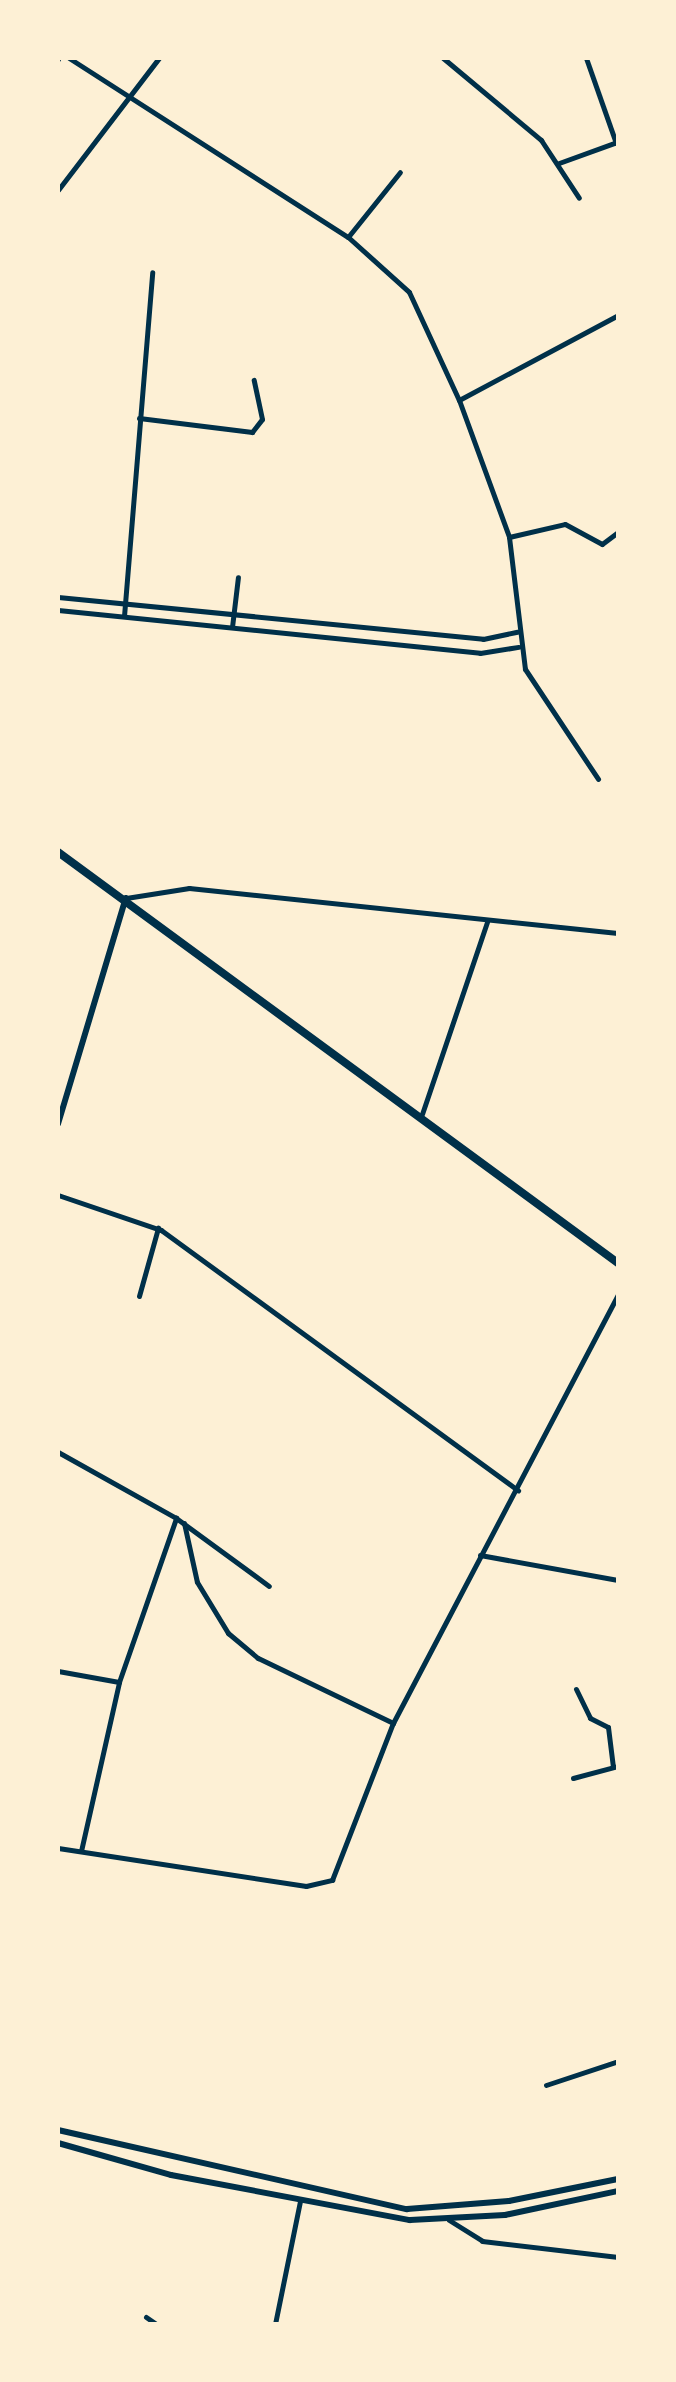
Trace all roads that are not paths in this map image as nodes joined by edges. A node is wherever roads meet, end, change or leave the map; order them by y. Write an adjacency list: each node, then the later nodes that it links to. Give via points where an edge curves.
1 (69, 58): 5 (street)
2 (159, 58): 5 (street)
3 (443, 58): 7 (street)
4 (586, 58): 6 (street)
5 (130, 98): 9 (street); 11 (street)
6 (617, 142): 7 (street)
7 (559, 163): 10 (street)
8 (400, 172): 11 (street)
9 (58, 190)
10 (579, 198)
11 (348, 237): 15 (street, via 409,292)
12 (152, 272): 16 (street)
13 (618, 315): 15 (street)
14 (254, 380): 16 (street, via 262,419 252,432)
15 (459, 400): 18 (street)
16 (139, 418): 21 (street)
17 (618, 532): 18 (street, via 602,544 565,524)
18 (509, 537): 29 (street)
19 (238, 577): 24 (street)
20 (58, 597): 21 (street)
21 (125, 604): 23 (street); 25 (street)
22 (58, 610): 25 (street)
23 (196, 611): 24 (street); 26 (street)
24 (234, 614): 27 (street); 28 (street)
25 (124, 616): 26 (street)
26 (194, 623): 27 (street)
27 (232, 627): 30 (street)
28 (368, 628): 29 (street, via 499,640); 30 (street)
29 (518, 631): 31 (street)
30 (367, 639): 31 (street, via 480,653)
31 (519, 647): 32 (street, via 565,737)
32 (598, 779)
33 (58, 852): 34 (main road)
34 (126, 898): 35 (street, via 189,888); 37 (main road); 38 (street)
35 (487, 922): 36 (street); 37 (street)
36 (618, 933)
37 (422, 1114): 41 (main road)
38 (58, 1124)
39 (58, 1195): 40 (street)
40 (158, 1228): 43 (street); 45 (street)
41 (618, 1263)
42 (618, 1294): 45 (street)
43 (139, 1296)
44 (58, 1452): 46 (street)
45 (518, 1490): 48 (street)
46 (176, 1518): 47 (street); 52 (street)
47 (184, 1523): 50 (street); 54 (street, via 197,1582 228,1633 270,1664)
48 (480, 1555): 49 (street); 54 (street)
49 (618, 1580)
50 (269, 1586)
51 (58, 1671): 52 (street)
52 (119, 1682): 58 (street)
53 (576, 1689): 55 (street, via 590,1718 608,1727)
54 (393, 1723): 58 (street, via 365,1784 337,1875 326,1884)
55 (616, 1766): 56 (street)
56 (573, 1778)
57 (58, 1848): 58 (street)
58 (81, 1851)
59 (618, 2061): 60 (street)
60 (546, 2085)
61 (58, 2130): 63 (street, via 407,2209 509,2201)
62 (58, 2143): 65 (street)
63 (618, 2179)
64 (618, 2191): 66 (street)
65 (300, 2201): 66 (street); 70 (street)
66 (449, 2220): 67 (street, via 482,2241)
67 (618, 2257)
68 (146, 2317): 69 (street)
69 (156, 2324)
70 (275, 2324)

